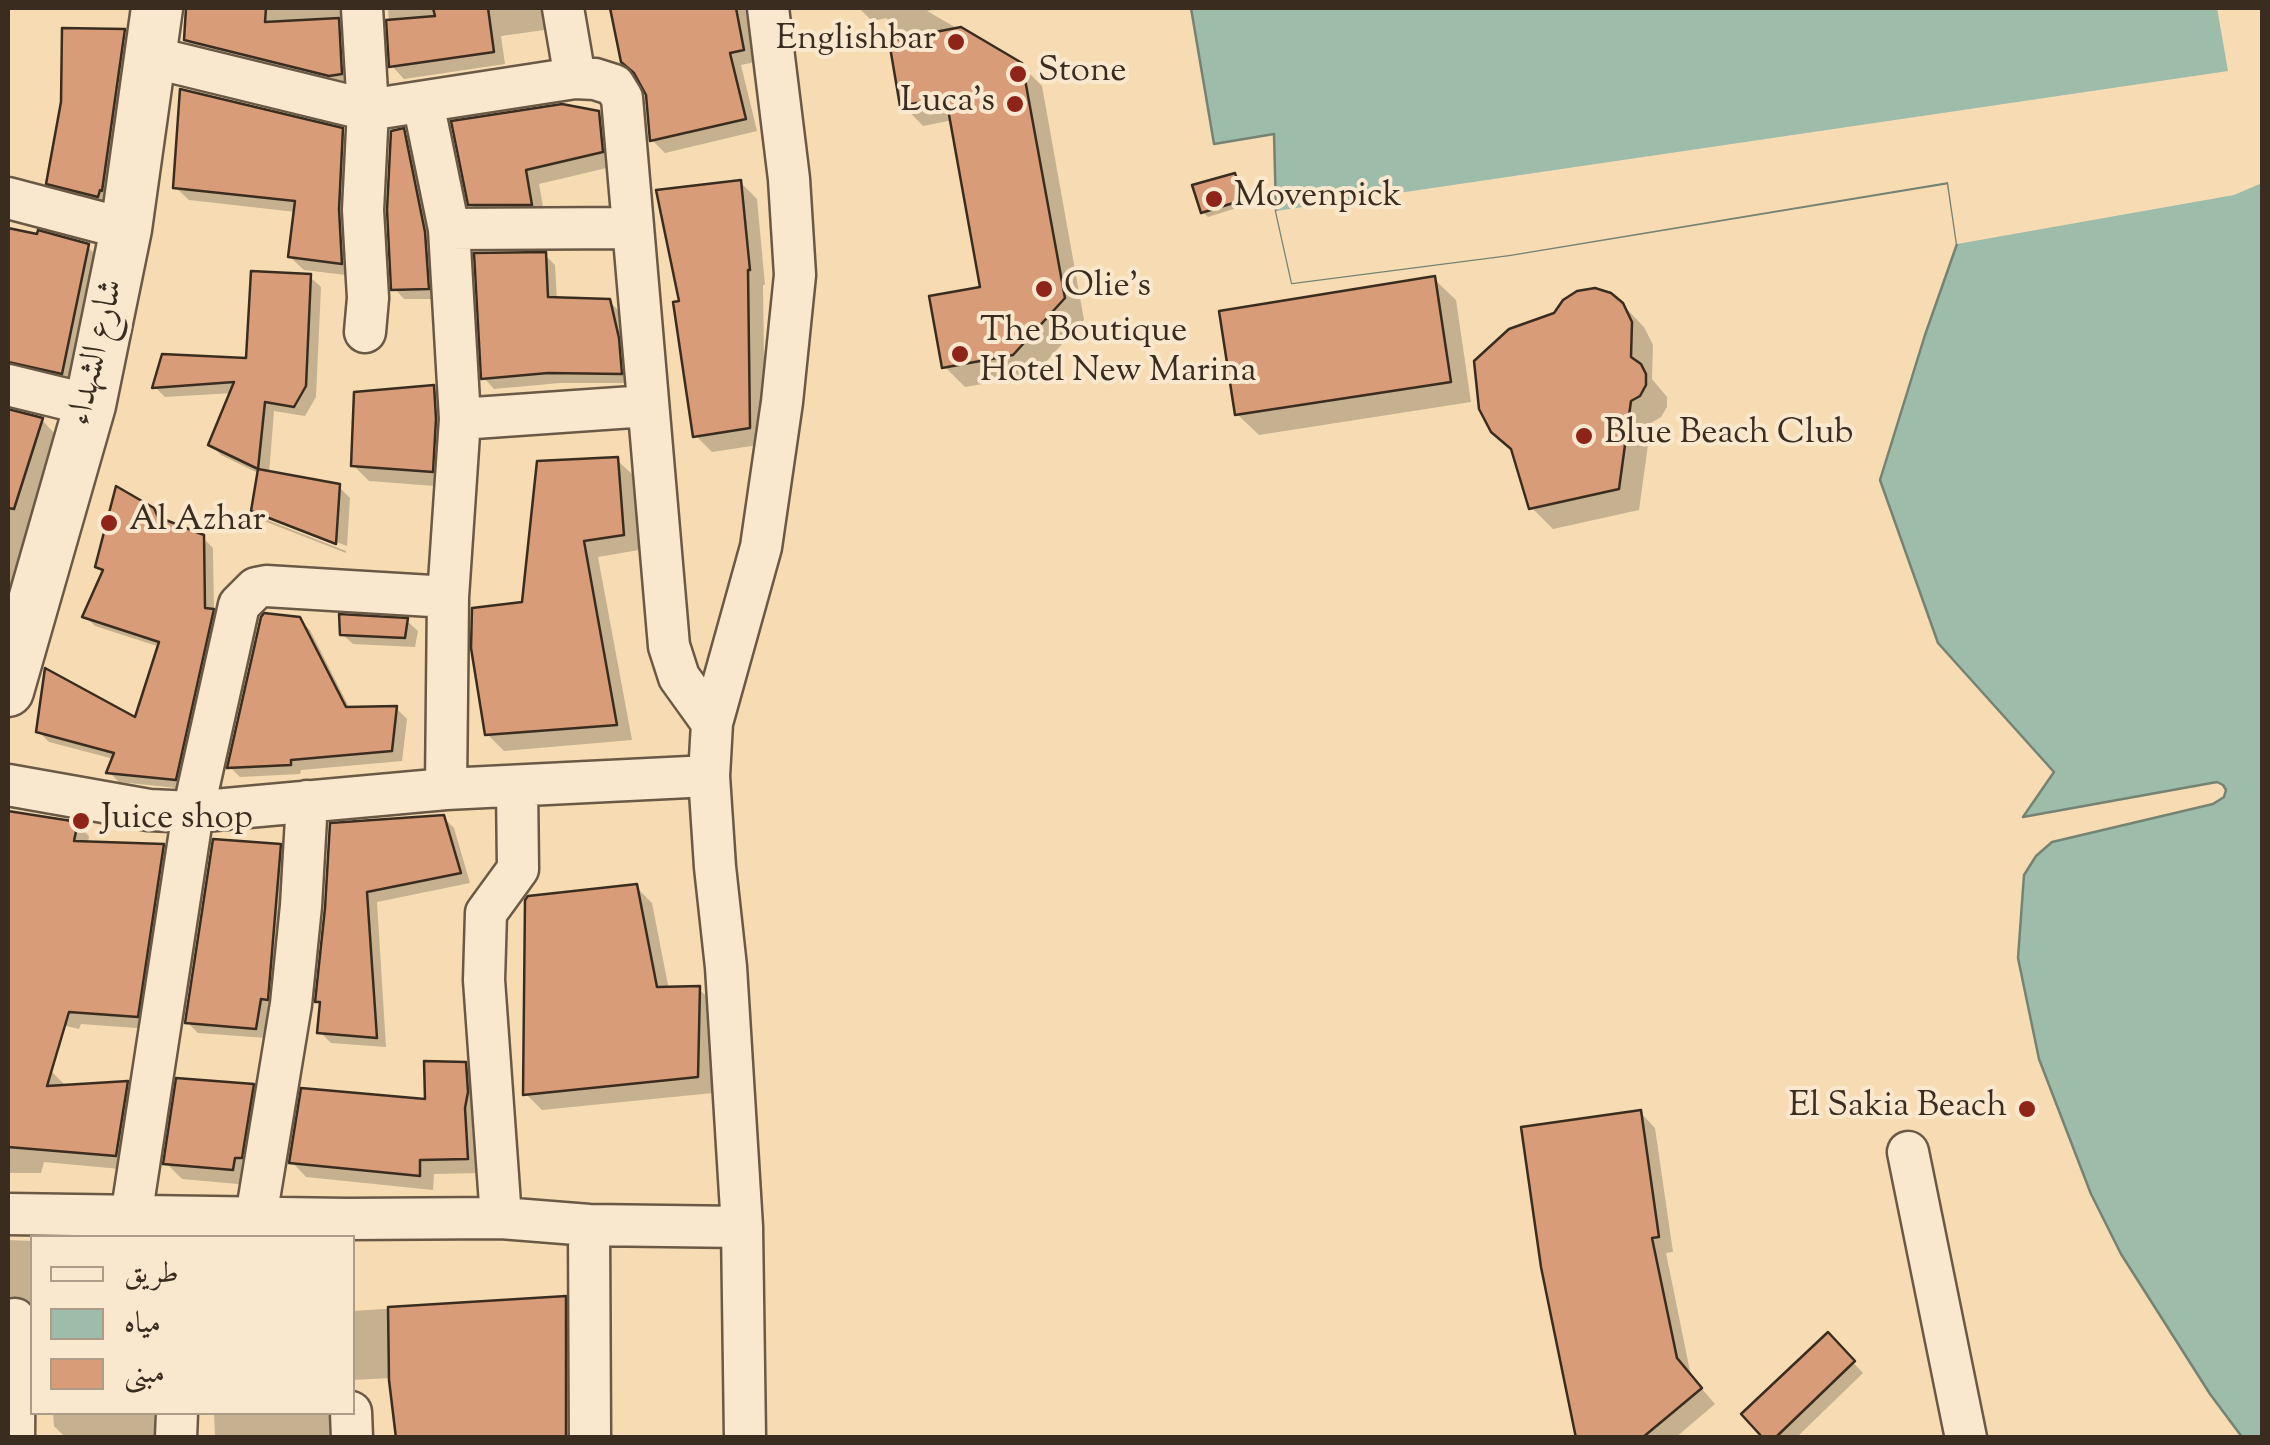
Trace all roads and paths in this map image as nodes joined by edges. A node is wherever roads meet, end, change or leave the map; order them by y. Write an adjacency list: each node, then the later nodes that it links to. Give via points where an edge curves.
1 (157, 8): 5 (street, شارع الشهداء)
2 (362, 8): 8 (street)
3 (564, 8): 6 (street)
4 (768, 8): 20 (street, via 795,275 761,547)
5 (152, 58): 8 (street); 10 (street, شارع الشهداء)
6 (575, 78): 7 (street); 12 (street, via 614,86 622,98)
7 (429, 102): 8 (street); 11 (street, via 426,117)
8 (368, 110): 13 (street)
9 (8, 198): 10 (street)
10 (126, 228): 15 (street, شارع الشهداء)
11 (449, 228): 12 (street); 17 (street)
12 (633, 228): 16 (street)
13 (365, 332)
14 (8, 385): 15 (street)
15 (90, 405): 19 (street, شارع الشهداء)
16 (648, 406): 17 (street); 20 (street, via 669,646 680,677)
17 (460, 419): 18 (street)
18 (448, 597): 24 (street); 26 (street, via 266,586 248,594 239,605)
19 (8, 692)
20 (712, 723): 21 (street)
21 (708, 776): 23 (street); 34 (street)
22 (8, 785): 26 (street)
23 (516, 786): 24 (street); 31 (street, via 518,869 486,913 484,980)
24 (446, 789): 25 (street)
25 (307, 802): 26 (street); 30 (street, via 291,1004)
26 (193, 812): 29 (street)
27 (1908, 1152): 40 (street)
28 (8, 1214): 29 (street)
29 (131, 1217): 33 (street)
30 (256, 1218): 33 (street); 35 (street)
31 (500, 1218): 32 (street); 35 (street)
32 (589, 1224): 34 (street); 38 (street)
33 (181, 1227)
34 (742, 1227): 39 (street)
35 (347, 1228)
36 (18, 1320): 37 (street)
37 (14, 1438)
38 (590, 1438)
39 (745, 1438)
40 (1966, 1438)

